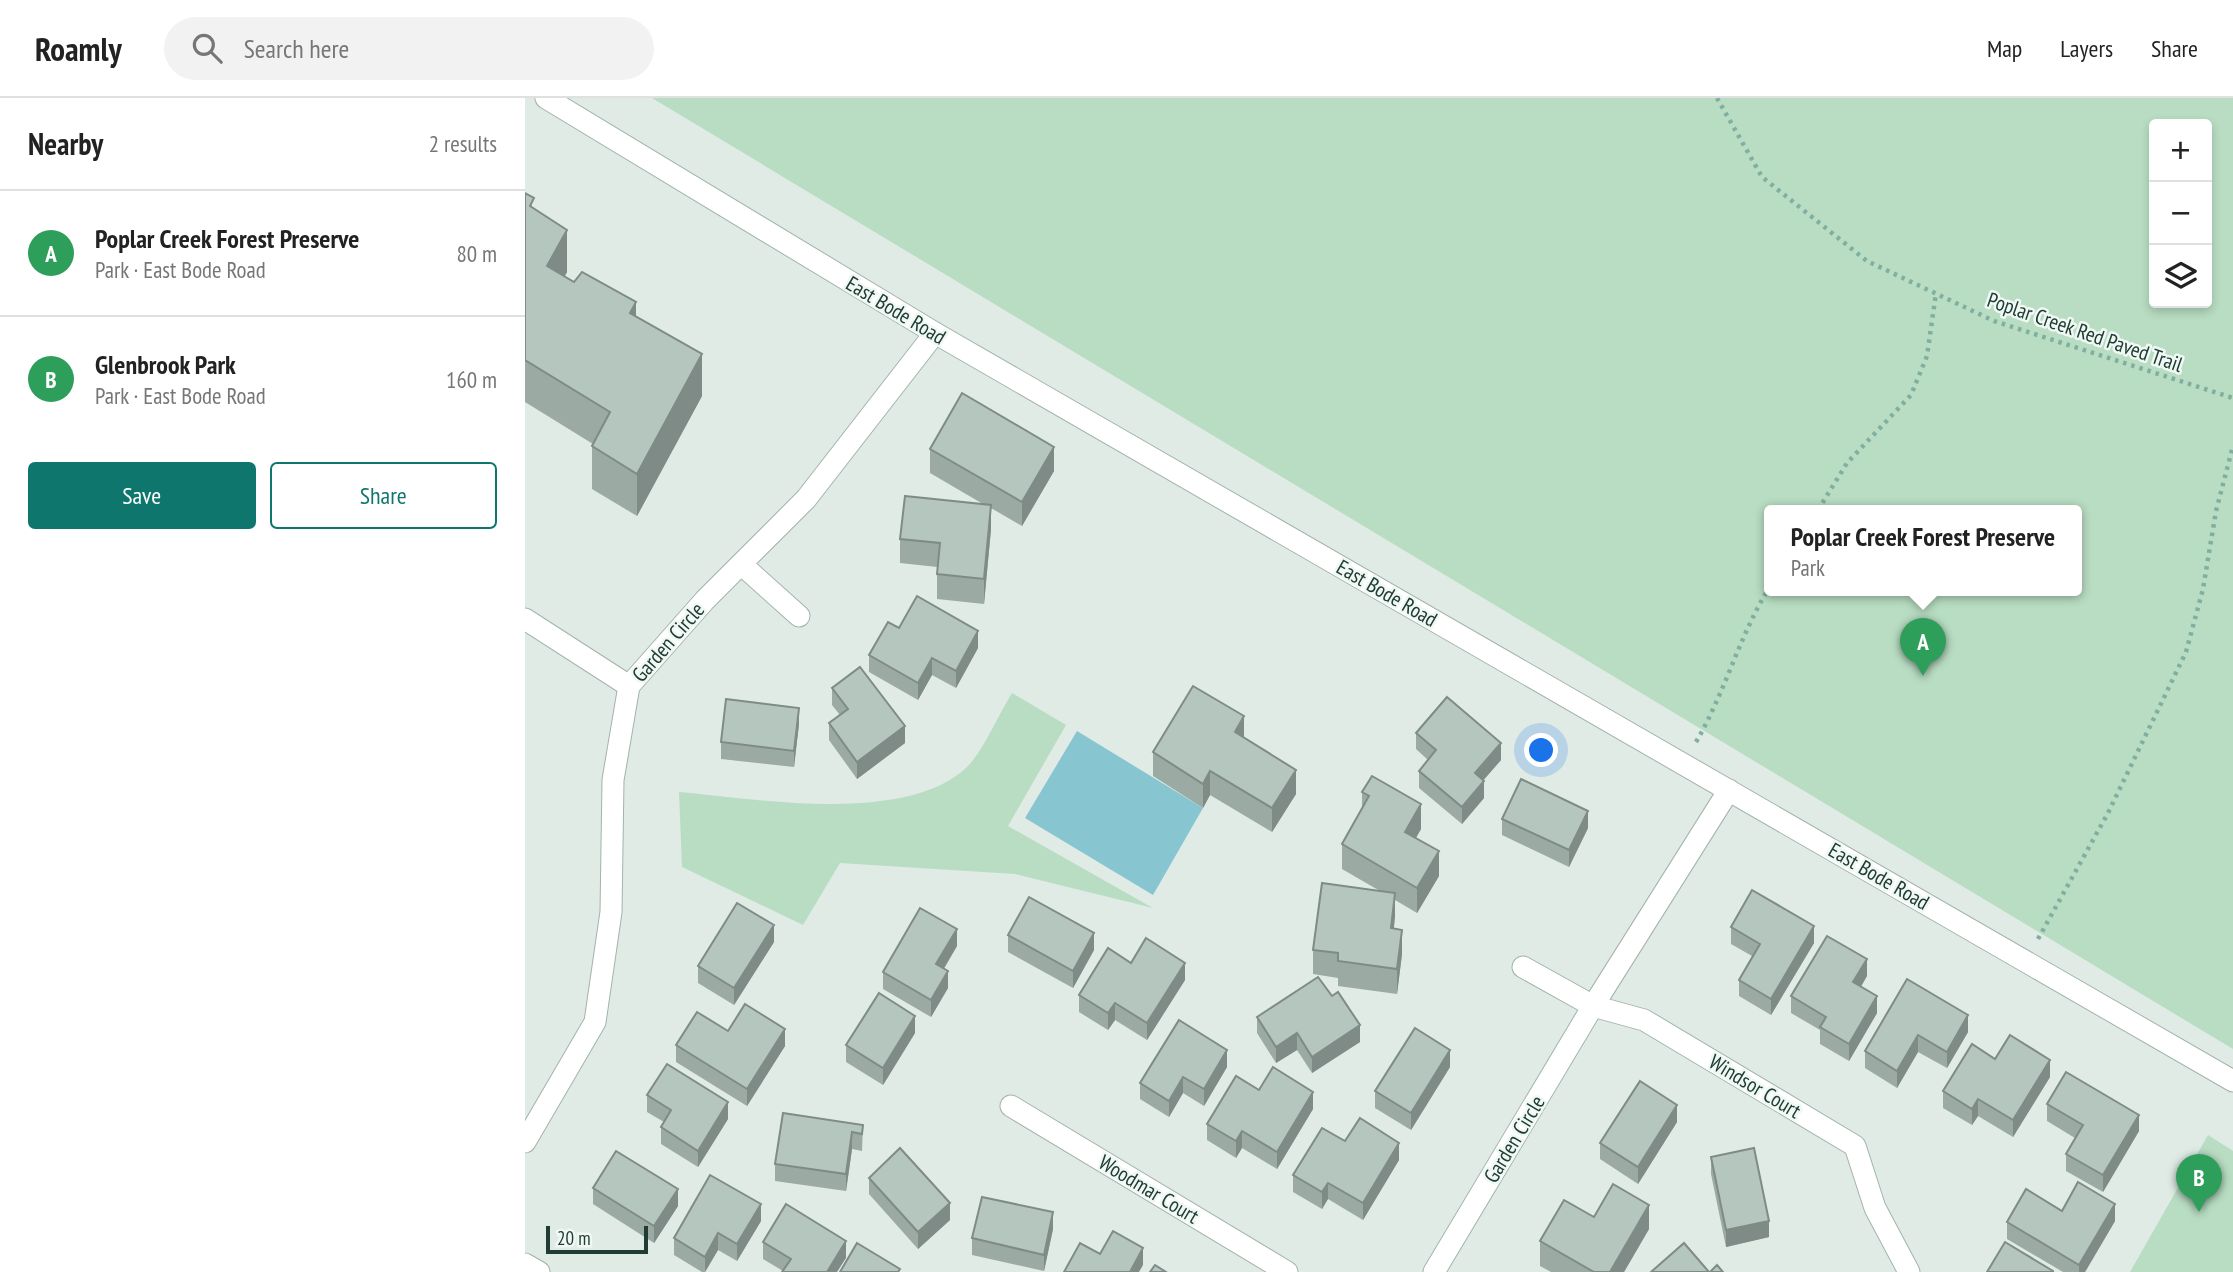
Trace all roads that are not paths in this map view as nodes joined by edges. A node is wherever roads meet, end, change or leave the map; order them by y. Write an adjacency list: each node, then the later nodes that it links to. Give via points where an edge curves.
1 (546, 98): 2 (street, East Bode Road)
2 (935, 333): 3 (street, Garden Circle, via 806,499); 7 (street, East Bode Road)
3 (741, 564): 4 (street); 6 (street, Garden Circle)
4 (799, 617)
5 (525, 620): 6 (street)
6 (629, 686): 12 (street, Garden Circle, via 613,779 611,912 595,1022)
7 (1729, 790): 9 (street, Garden Circle); 10 (street, East Bode Road)
8 (1523, 967): 9 (street)
9 (1593, 1006): 16 (street, Garden Circle); 17 (street, Windsor Court, via 1644,1020 1855,1146 1875,1209)
10 (2233, 1081)
11 (1011, 1106): 15 (street, Woodmar Court)
12 (525, 1142)
13 (525, 1264): 14 (street)
14 (539, 1272)
15 (1286, 1272)
16 (1434, 1272)
17 (1909, 1272)

